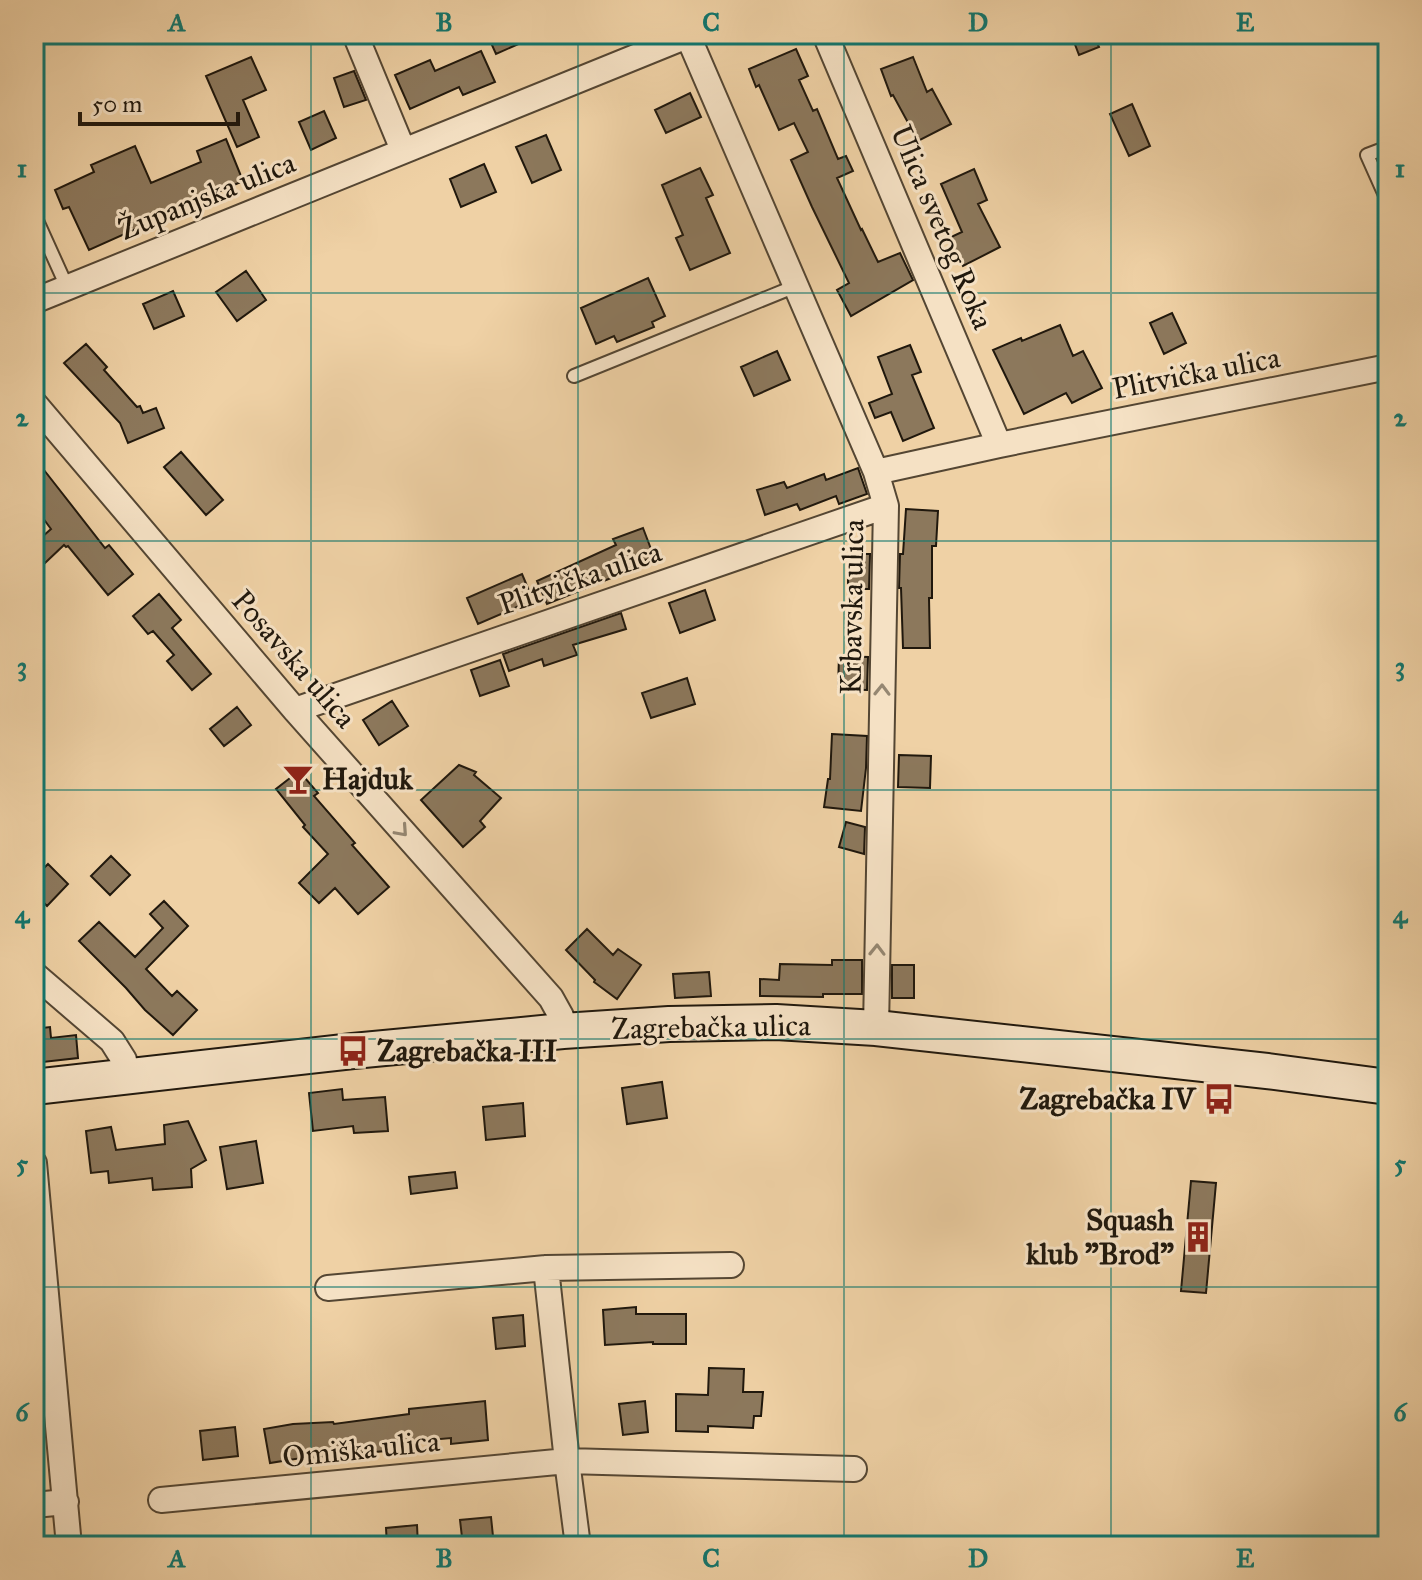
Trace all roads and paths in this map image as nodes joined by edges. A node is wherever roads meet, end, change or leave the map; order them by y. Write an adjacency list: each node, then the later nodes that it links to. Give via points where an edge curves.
1 (355, 34): 5 (street)
2 (825, 34): 14 (street, Ulica svetog Roka)
3 (690, 35): 5 (street, Županjska ulica); 8 (street, Krbavska ulica)
4 (1388, 147): 6 (lane, via 1367,155)
5 (403, 150): 9 (street, Županjska ulica)
6 (1388, 202)
7 (34, 214): 9 (lane)
8 (796, 286): 12 (lane); 15 (street, Krbavska ulica)
9 (67, 287): 10 (street, Županjska ulica)
10 (34, 301)
11 (1388, 367): 14 (street, Plitvička ulica)
12 (574, 376)
13 (34, 403): 17 (street, Posavska ulica)
14 (999, 445): 15 (street, Plitvička ulica)
15 (876, 472): 16 (street, Krbavska ulica)
16 (886, 506): 17 (street, Plitvička ulica); 19 (street, Krbavska ulica, one-way to 16)
17 (295, 710): 20 (street, Posavska ulica, one-way to 20, via 551,998)
18 (34, 974): 21 (street, via 112,1041)
19 (876, 1028): 20 (main road, Zagrebačka ulica, via 776,1022); 23 (main road, Zagrebačka ulica)
20 (563, 1031): 21 (main road, Zagrebačka ulica)
21 (127, 1077): 22 (main road, Zagrebačka ulica)
22 (34, 1087)
23 (1388, 1087)
24 (34, 1163): 28 (street)
25 (731, 1265): 26 (street)
26 (546, 1268): 27 (street); 29 (street)
27 (328, 1288)
28 (41, 1302): 32 (street)
29 (567, 1461): 30 (street, Omiška ulica); 31 (street, Omiška ulica); 35 (street)
30 (854, 1469)
31 (161, 1500)
32 (66, 1502): 33 (street); 34 (street)
33 (34, 1505)
34 (69, 1546)
35 (578, 1546)

